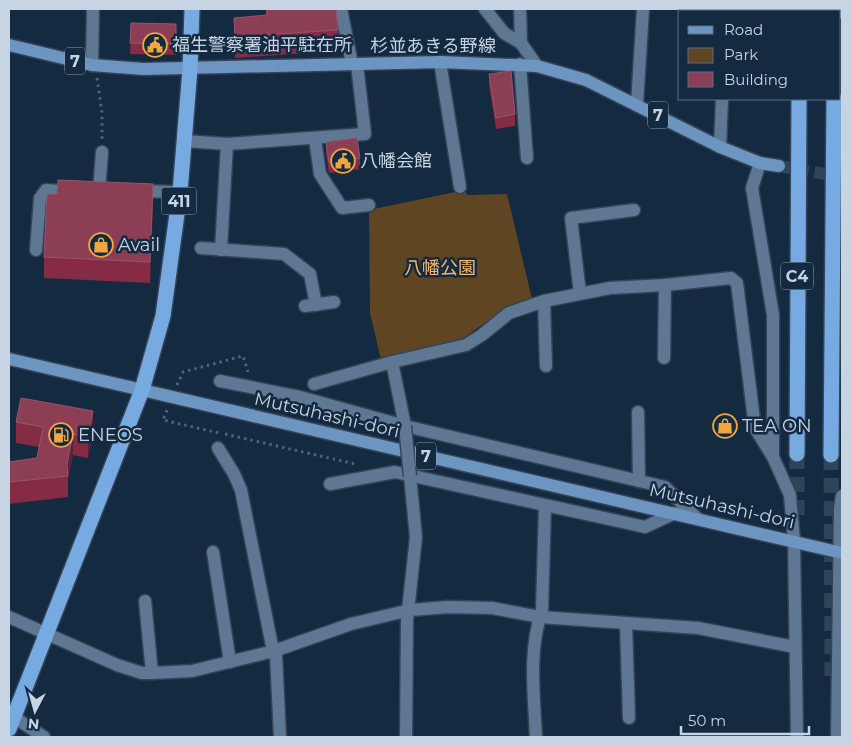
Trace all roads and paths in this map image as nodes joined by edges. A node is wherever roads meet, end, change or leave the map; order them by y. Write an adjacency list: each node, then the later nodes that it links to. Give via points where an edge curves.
1 (93, 9): 12 (street)
2 (192, 9): 14 (highway, 411)
3 (341, 9): 10 (street)
4 (485, 9): 7 (street, via 504,33)
5 (520, 9): 7 (street)
6 (643, 9): 18 (street)
7 (521, 43): 13 (street)
8 (9, 45): 12 (main road, 杉並あきる野線 / 7)
9 (440, 62): 10 (main road, 杉並あきる野線 / 7); 11 (main road, 杉並あきる野線 / 7); 27 (street)
10 (354, 64): 14 (main road, 杉並あきる野線 / 7); 19 (street, via 365,134)
11 (520, 64): 13 (main road, 杉並あきる野線 / 7); 24 (street)
12 (94, 65): 14 (main road, 杉並あきる野線 / 7); 23 (path, via 102,113)
13 (537, 66): 18 (main road, 杉並あきる野線 / 7, via 569,74)
14 (190, 69): 20 (highway, 411)
15 (722, 100): 22 (street)
16 (799, 100): 50 (highway, C4)
17 (834, 100): 51 (highway, C4)
18 (637, 104): 22 (main road, 杉並あきる野線 / 7)
19 (315, 139): 21 (street); 30 (street, via 320,174 342,208)
20 (185, 141): 21 (street); 29 (highway, 411)
21 (226, 144): 34 (street)
22 (720, 147): 25 (main road, 杉並あきる野線 / 7)
23 (102, 152): 33 (street, via 104,191 46,190 40,198)
24 (527, 158)
25 (760, 163): 26 (main road, 杉並あきる野線 / 7); 52 (street, via 752,188 773,315)
26 (779, 166)
27 (460, 187)
28 (126, 191): 29 (street)
29 (180, 192): 45 (highway, 411, via 163,316)
30 (369, 205)
31 (634, 210): 36 (street, via 571,218)
32 (201, 248): 34 (street)
33 (36, 250)
34 (221, 250): 38 (street, via 284,254 310,274 310,305)
35 (665, 285): 36 (street); 39 (street); 52 (street, via 731,278 737,283 755,428)
36 (580, 293): 37 (street)
37 (544, 301): 41 (street, via 509,313 466,344); 42 (street)
38 (334, 302)
39 (664, 358)
40 (9, 359): 45 (main road, Mutsuhashi-dori / 7)
41 (392, 362): 44 (street); 48 (street)
42 (546, 366)
43 (220, 381): 48 (street, via 300,397)
44 (314, 384)
45 (142, 390): 46 (main road, Mutsuhashi-dori / 7); 69 (highway, 411)
46 (172, 398): 53 (path, via 163,420); 59 (main road, Mutsuhashi-dori / 7)
47 (638, 412): 55 (street)
48 (405, 426): 54 (street, bridge); 55 (street)
49 (218, 448): 71 (street, via 241,490)
50 (797, 454)
51 (831, 455)
52 (772, 457): 61 (street, via 790,495)
53 (356, 464)
54 (410, 476): 56 (street, via 395,472); 58 (street); 65 (street, via 416,537)
55 (640, 481): 60 (street, via 665,487)
56 (330, 484)
57 (842, 496): 63 (street)
58 (545, 506): 59 (street, via 645,528); 67 (street)
59 (675, 513): 60 (main road, Mutsuhashi-dori / 7)
60 (697, 518): 61 (main road, Mutsuhashi-dori / 7)
61 (794, 542): 63 (main road, Mutsuhashi-dori / 7); 70 (street)
62 (213, 552): 73 (street)
63 (841, 553): 72 (street)
64 (145, 601): 74 (street)
65 (410, 610): 67 (street, via 492,608); 71 (street, via 351,624); 79 (street, via 407,620)
66 (9, 617): 69 (street)
67 (540, 617): 68 (street); 80 (street, via 533,673)
68 (626, 624): 70 (street, via 698,628); 75 (street)
69 (48, 633): 74 (street, via 116,665); 76 (highway, 411)
70 (795, 647): 81 (street)
71 (274, 651): 73 (street); 78 (street, via 280,701)
72 (840, 660): 82 (street)
73 (230, 662): 74 (street, via 192,671)
74 (152, 673)
75 (629, 718)
76 (11, 723): 77 (street)
77 (44, 737)
78 (280, 737)
79 (406, 737)
80 (536, 737)
81 (797, 737)
82 (838, 737)

